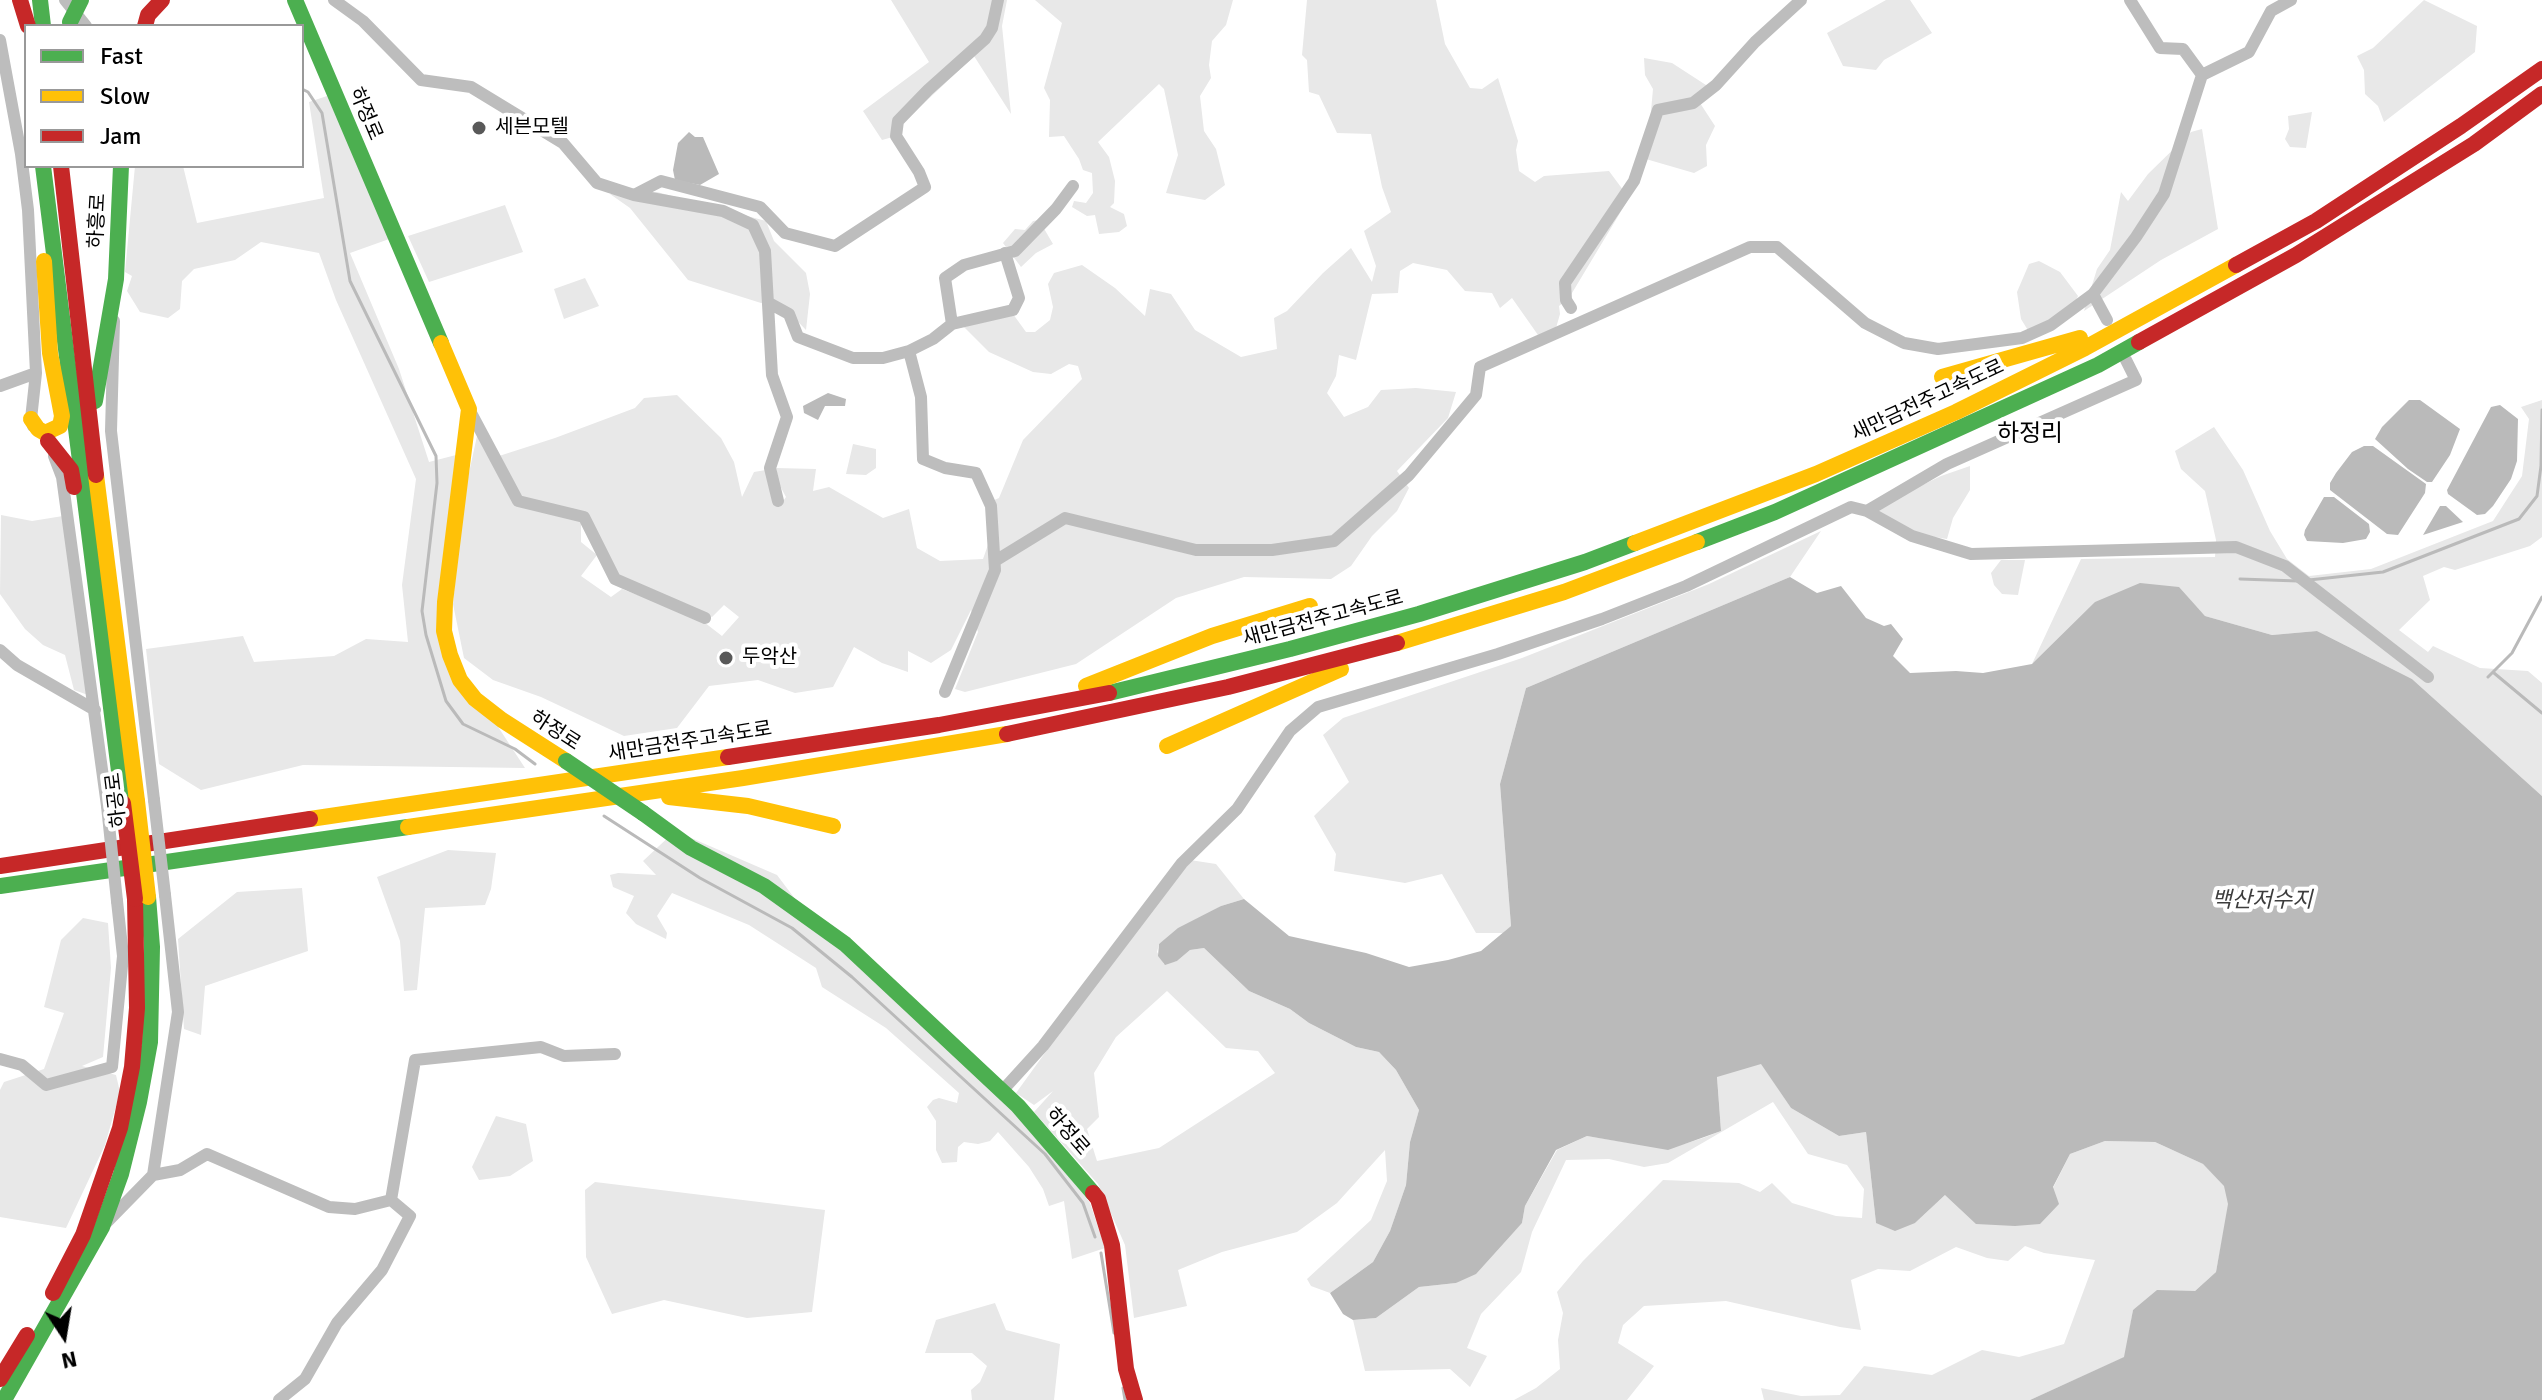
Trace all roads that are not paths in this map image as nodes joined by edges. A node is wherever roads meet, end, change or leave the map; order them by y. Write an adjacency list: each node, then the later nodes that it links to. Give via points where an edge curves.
1 (20, 0): 13 (main road)
2 (26, 0): 14 (main road)
3 (40, 0): 15 (main road)
4 (65, 0): 16 (street)
5 (81, 0): 17 (main road, bridge)
6 (162, 0): 18 (main road)
7 (295, 0): 43 (main road, 하정로)
8 (334, 0): 28 (street, via 363,21 421,80 471,87 563,143 597,183)
9 (998, 0): 28 (street, via 985,39 898,121 896,136 925,187 835,246 785,233 760,207 661,181)
10 (1801, 0): 33 (street, via 1705,94 1693,103 1658,110 1634,181 1565,283)
11 (2130, 0): 21 (street, via 2160,48 2183,49)
12 (2291, 0): 21 (street, via 2271,11 2249,52)
13 (27, 24)
14 (28, 24)
15 (43, 24)
16 (75, 24)
17 (75, 24)
18 (146, 24)
19 (0, 40): 39 (street, via 28,210)
20 (2542, 69): 34 (main road, 새만금전주고속도로, via 2316,221)
21 (2202, 75): 31 (street, via 2164,194)
22 (2542, 94): 53 (main road, 새만금전주고속도로, via 2474,144 2309,247 2098,365 1727,532 1564,592)
23 (42, 168): 44 (main road, via 50,353 62,416 60,426 45,433)
24 (42, 168): 45 (main road, 하공로)
25 (61, 168): 42 (main road, 하공로)
26 (121, 168): 30 (main road, 하흥로)
27 (1073, 186): 29 (street, via 1015,251)
28 (634, 195): 32 (street, via 723,211 753,225 765,251)
29 (1005, 253): 36 (street, via 964,265 945,278); 36 (street, via 1019,298 1013,310)
30 (116, 279): 42 (main road, 하흥로, via 95,401); 61 (street, via 111,431)
31 (2093, 294): 35 (street); 49 (street, via 2051,325 2022,338 1938,349 1904,343 1865,323 1777,247 1750,247 1480,367 1476,395 1409,475 1334,541 1272,550 1196,550 1065,518)
32 (769, 303): 37 (street, via 789,314 798,337 853,358); 47 (street, via 772,375 787,417 770,468)
33 (1571, 308)
34 (2138, 319): 40 (main road); 58 (main road, 새만금전주고속도로, via 1956,412 1816,474 1585,562 1275,653 1100,695)
35 (2107, 320)
36 (952, 324): 37 (street)
37 (909, 351): 49 (street, via 921,397 923,459 976,473 991,506)
38 (2126, 360): 48 (street, via 2136,380 1947,464)
39 (36, 373): 41 (street); 44 (street)
40 (1942, 377)
41 (0, 386)
42 (88, 403): 45 (main road, 하공로)
43 (469, 409): 52 (street, via 518,501 584,517 615,579); 68 (main road, 하정로, bridge, via 444,631 460,680 475,699 691,848 764,886 845,944)
44 (31, 419): 46 (street, via 36,434)
45 (84, 436): 46 (street); 50 (main road, 하공로); 61 (main road, 하공로)
46 (48, 441): 50 (main road, via 71,470); 57 (street, via 62,477)
47 (778, 501)
48 (1867, 511): 55 (street, via 1912,536 1971,554 2236,547 2285,566); 68 (street, via 1851,507 1686,586 1602,619 1318,707 1290,731 1237,809 1182,863 1043,1046)
49 (995, 561): 56 (street)
50 (94, 573): 61 (main road, 하공로)
51 (1310, 606): 58 (main road, via 1212,636 1087,686)
52 (705, 618)
53 (1411, 639): 59 (main road); 60 (main road, 새만금전주고속도로, via 1228,687 1024,731)
54 (0, 650): 57 (street)
55 (2428, 677)
56 (945, 692)
57 (95, 710): 61 (street)
58 (967, 719): 63 (main road, 새만금전주고속도로)
59 (1167, 746)
60 (628, 793): 62 (main road, via 748,806); 64 (main road, 새만금전주고속도로)
61 (130, 802): 65 (main road, 하공로, bridge); 67 (street, bridge, via 117,901 123,956 112,1067 46,1085 22,1065)
62 (833, 826)
63 (0, 866)
64 (0, 886)
65 (149, 897): 69 (street, via 178,1012); 71 (main road, 하공로, via 150,1042 121,1174); 73 (main road, 하공로, via 132,1067 120,1128 83,1235)
66 (615, 1054): 70 (street, via 564,1056 541,1047 415,1060)
67 (0, 1059)
68 (1002, 1091): 77 (main road, 하정로, via 1098,1199 1112,1245 1126,1369)
69 (153, 1175): 70 (street, via 180,1170 207,1154 329,1207 355,1209); 71 (street)
70 (391, 1200): 76 (street, via 410,1216 382,1270 337,1323 305,1379)
71 (102, 1227): 72 (main road, 하공로)
72 (43, 1333): 74 (main road, 하공로); 75 (main road)
73 (0, 1379)
74 (4, 1400)
75 (12, 1400)
76 (279, 1400)
77 (1135, 1400)

